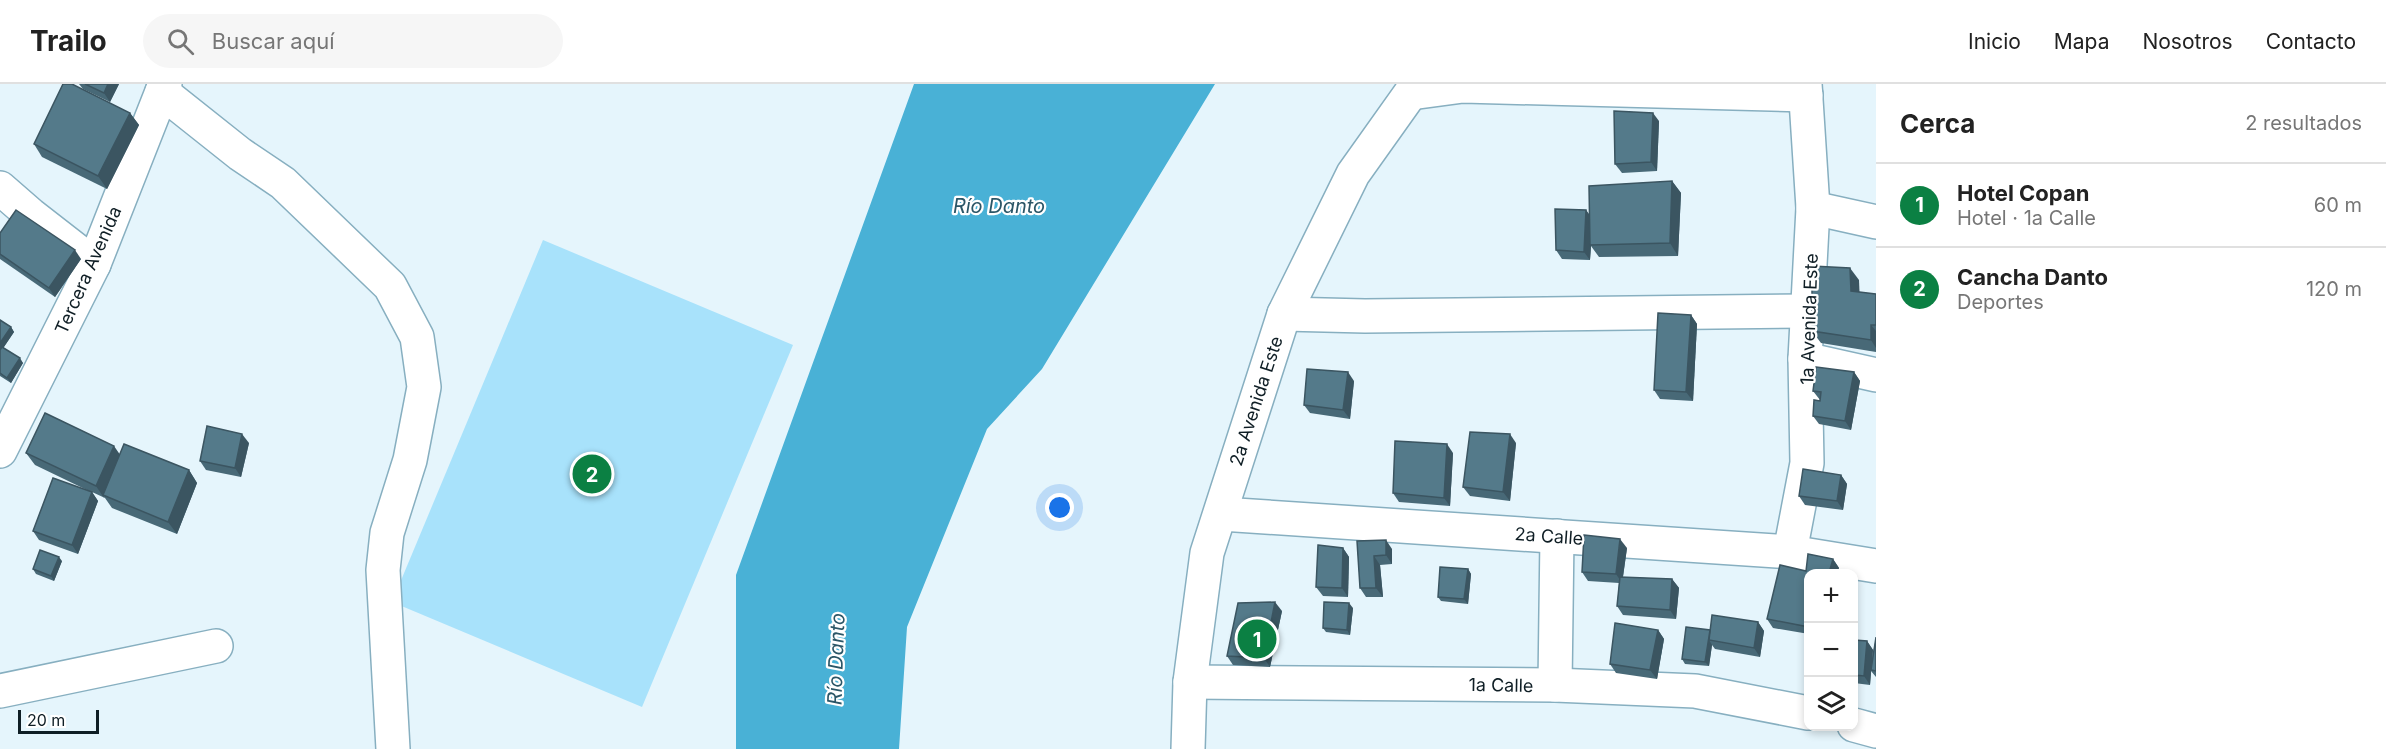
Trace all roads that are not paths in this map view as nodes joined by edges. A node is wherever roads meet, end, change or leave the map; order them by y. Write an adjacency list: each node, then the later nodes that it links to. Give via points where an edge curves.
1 (164, 88): 7 (street, Tercera Avenida); 24 (street, via 291,191 390,286 417,336 424,387 411,460 387,533 383,570)
2 (1414, 88): 3 (street); 9 (street, 2a Avenida Este, via 1353,174)
3 (1806, 90): 5 (street, 1a Avenida Este)
4 (0, 188): 7 (street)
5 (1813, 208): 6 (street); 8 (street, 1a Avenida Este)
6 (1876, 222)
7 (94, 264): 12 (street, Tercera Avenida)
8 (1808, 311): 9 (street); 10 (street, 1a Avenida Este)
9 (1284, 314): 13 (street, 2a Avenida Este)
10 (1805, 359): 11 (street); 15 (street, 1a Avenida Este, via 1807,463)
11 (1876, 375)
12 (0, 451)
13 (1221, 514): 14 (street, 2a Calle); 18 (street, 2a Avenida Este, via 1207,553)
14 (1557, 536): 15 (street, 2a Calle); 19 (street)
15 (1790, 552): 16 (street, 2a Calle)
16 (1876, 566)
17 (216, 646): 20 (street)
18 (1190, 682): 19 (street, 1a Calle); 25 (street, 2a Avenida Este)
19 (1555, 686): 21 (street, 1a Calle, via 1695,692)
20 (0, 691)
21 (1804, 712)
22 (1858, 726): 23 (street)
23 (1876, 731)
24 (393, 749)
25 (1188, 749)

